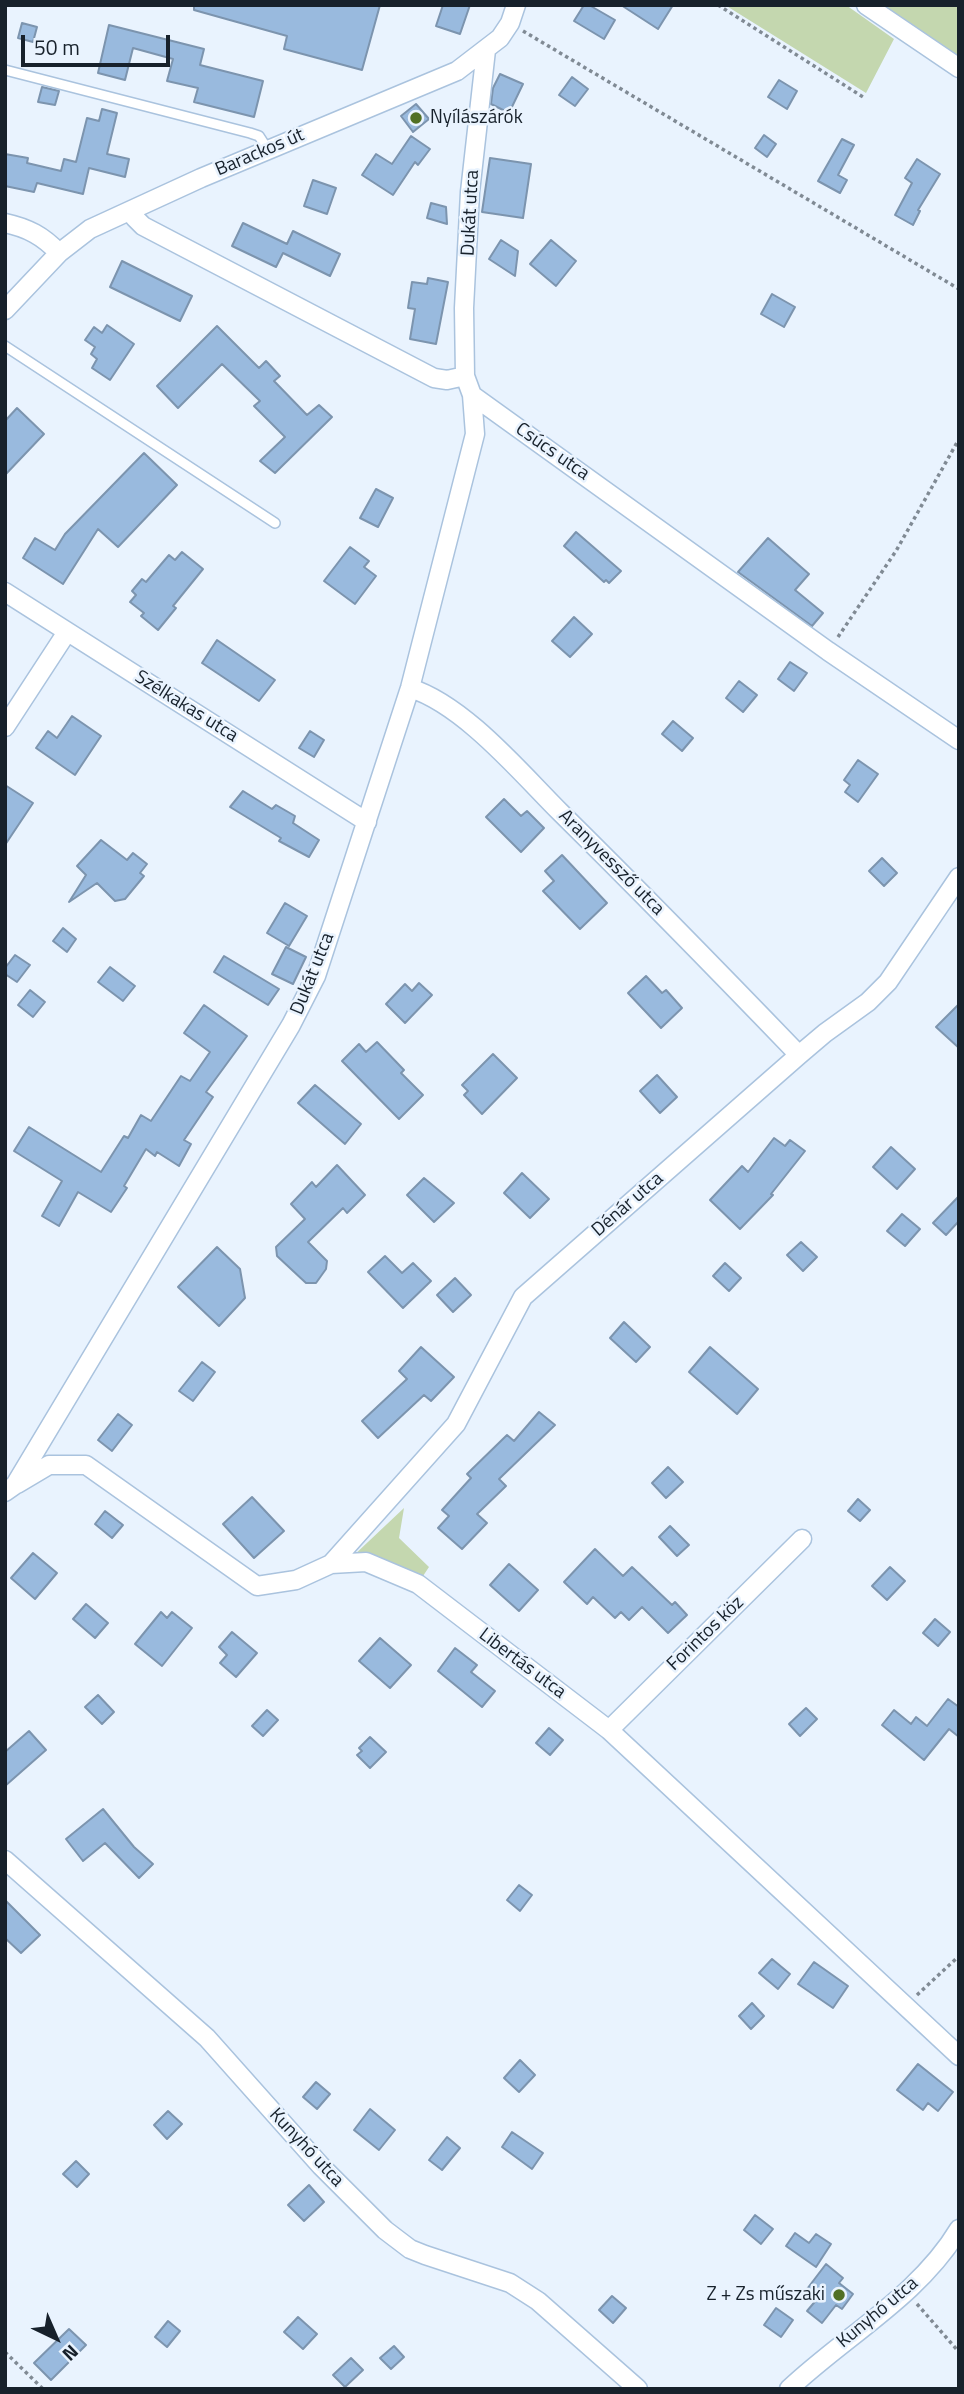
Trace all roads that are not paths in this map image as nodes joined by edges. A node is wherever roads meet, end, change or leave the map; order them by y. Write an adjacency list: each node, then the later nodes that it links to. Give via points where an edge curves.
1 (516, 5): 3 (street, Barackos út, via 510,23)
2 (866, 5): 4 (street)
3 (486, 50): 6 (street, Barackos út, via 457,71); 12 (street, Dukát utca, via 470,192)
4 (959, 68)
5 (5, 69): 6 (lane, via 250,132 259,136)
6 (268, 150): 7 (street, Barackos út)
7 (132, 210): 9 (street, Barackos út, via 90,229); 12 (street, via 143,226 434,378)
8 (5, 223): 9 (street, via 40,235)
9 (59, 253): 10 (street, Barackos út)
10 (5, 310)
11 (5, 345): 14 (lane)
12 (465, 376): 13 (street)
13 (472, 395): 17 (street, Dukát utca, via 475,434); 19 (street, Csúcs utca)
14 (275, 523)
15 (5, 592): 16 (street, Szélkakas utca)
16 (66, 632): 18 (street); 20 (street, Szélkakas utca)
17 (410, 688): 20 (street, Dukát utca); 22 (street, Aranyvessző utca, via 433,696 493,745)
18 (5, 727)
19 (959, 740)
20 (367, 822): 23 (street, Dukát utca, via 316,976 292,1025)
21 (959, 877): 22 (street, Dénár utca, via 888,982)
22 (799, 1055): 25 (street, Dénár utca, via 523,1297 456,1424)
23 (10, 1488): 25 (street, Libertás utca, via 48,1465 86,1465 257,1586 296,1580)
24 (803, 1539): 26 (street, Forintos köz)
25 (331, 1564): 26 (street, Libertás utca, via 366,1562 418,1584)
26 (609, 1730): 28 (street, Libertás utca)
27 (5, 1860): 30 (street, Kunyhó utca, via 207,2038 385,2230 410,2249 510,2283 538,2301)
28 (959, 2056)
29 (959, 2229): 31 (street, Kunyhó utca, via 906,2292)
30 (638, 2389)
31 (789, 2389)

